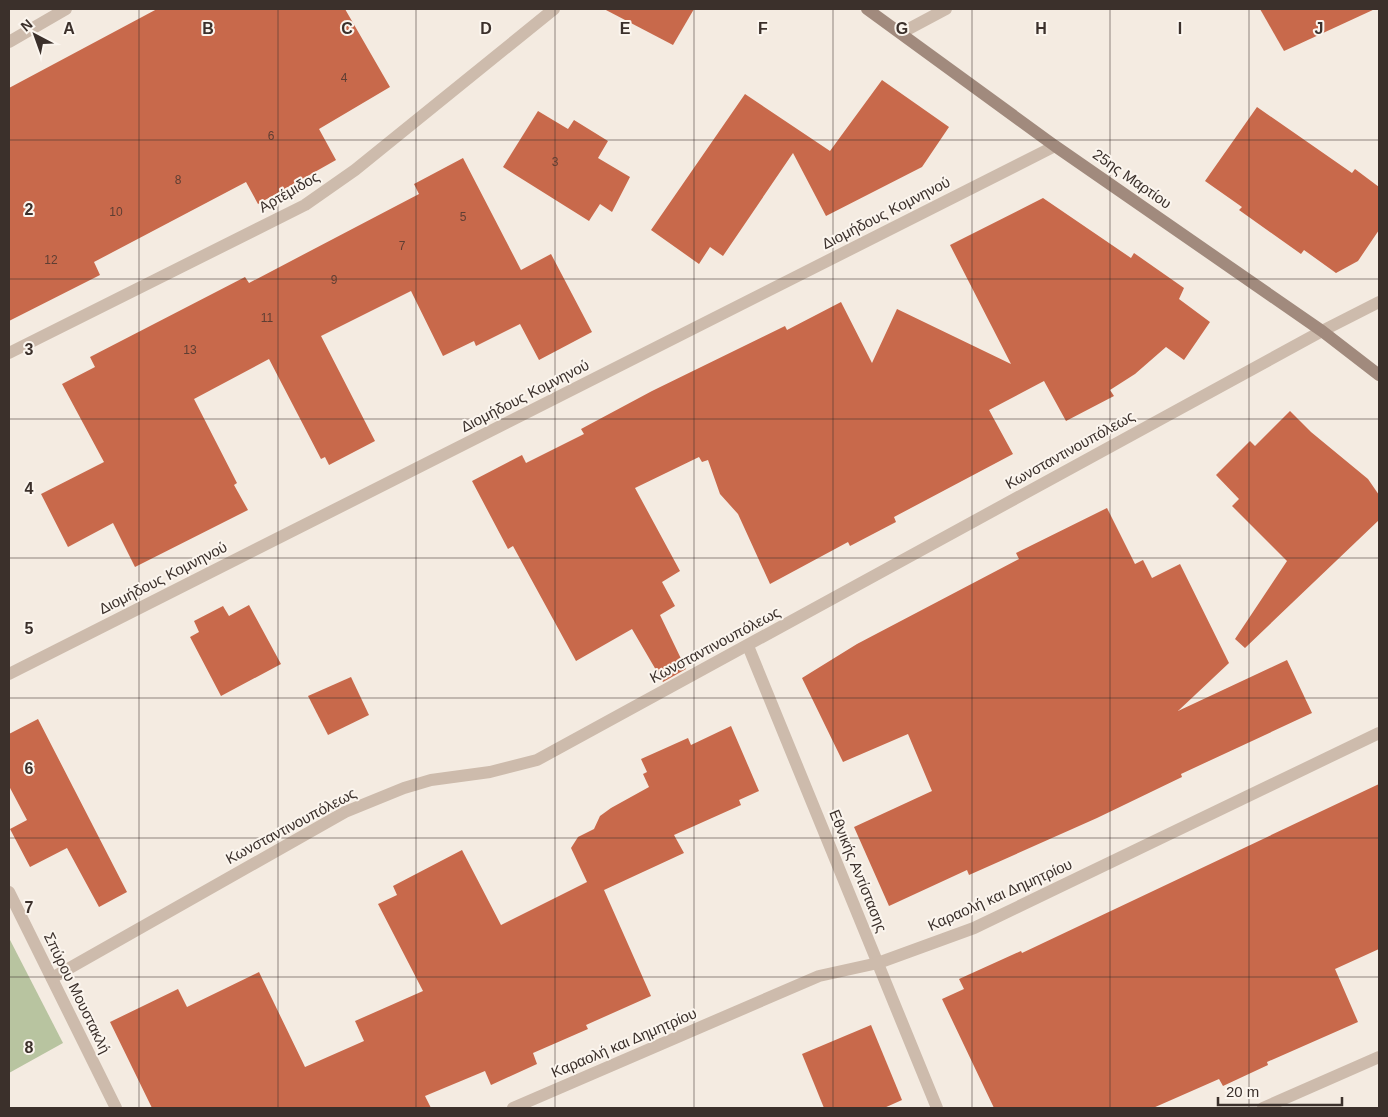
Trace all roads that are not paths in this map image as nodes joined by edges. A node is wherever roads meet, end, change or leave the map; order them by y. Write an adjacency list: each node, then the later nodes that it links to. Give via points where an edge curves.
1 (66, 9): 6 (street)
2 (554, 9): 10 (street, Αρτέμιδος, via 355,170 305,205)
3 (867, 9): 5 (street, 25ης Μαρτίου)
4 (946, 9): 5 (street)
5 (901, 33): 7 (street, 25ης Μαρτίου)
6 (9, 42)
7 (1055, 146): 9 (street, 25ης Μαρτίου); 13 (street, Διομήδους Κομνηνού)
8 (1379, 302): 9 (street, Κωνσταντινουπόλεως)
9 (1322, 330): 11 (street, 25ης Μαρτίου); 12 (street, Κωνσταντινουπόλεως)
10 (9, 352)
11 (1379, 375)
12 (748, 646): 16 (street, Εθνικής Αντίστασης); 17 (street, Κωνσταντινουπόλεως, via 537,760 490,772 431,780 345,812)
13 (9, 674)
14 (1379, 733): 16 (street, Καραολή και Δημητρίου, via 974,928)
15 (9, 892): 17 (street, Σπύρου Μουστακλή)
16 (878, 963): 20 (street, Καραολή και Δημητρίου, via 820,976); 21 (street, Εθνικής Αντίστασης)
17 (52, 978): 19 (street, Σπύρου Μουστακλή)
18 (1379, 1057): 22 (street)
19 (116, 1108)
20 (513, 1108)
21 (937, 1108)
22 (1263, 1108)

